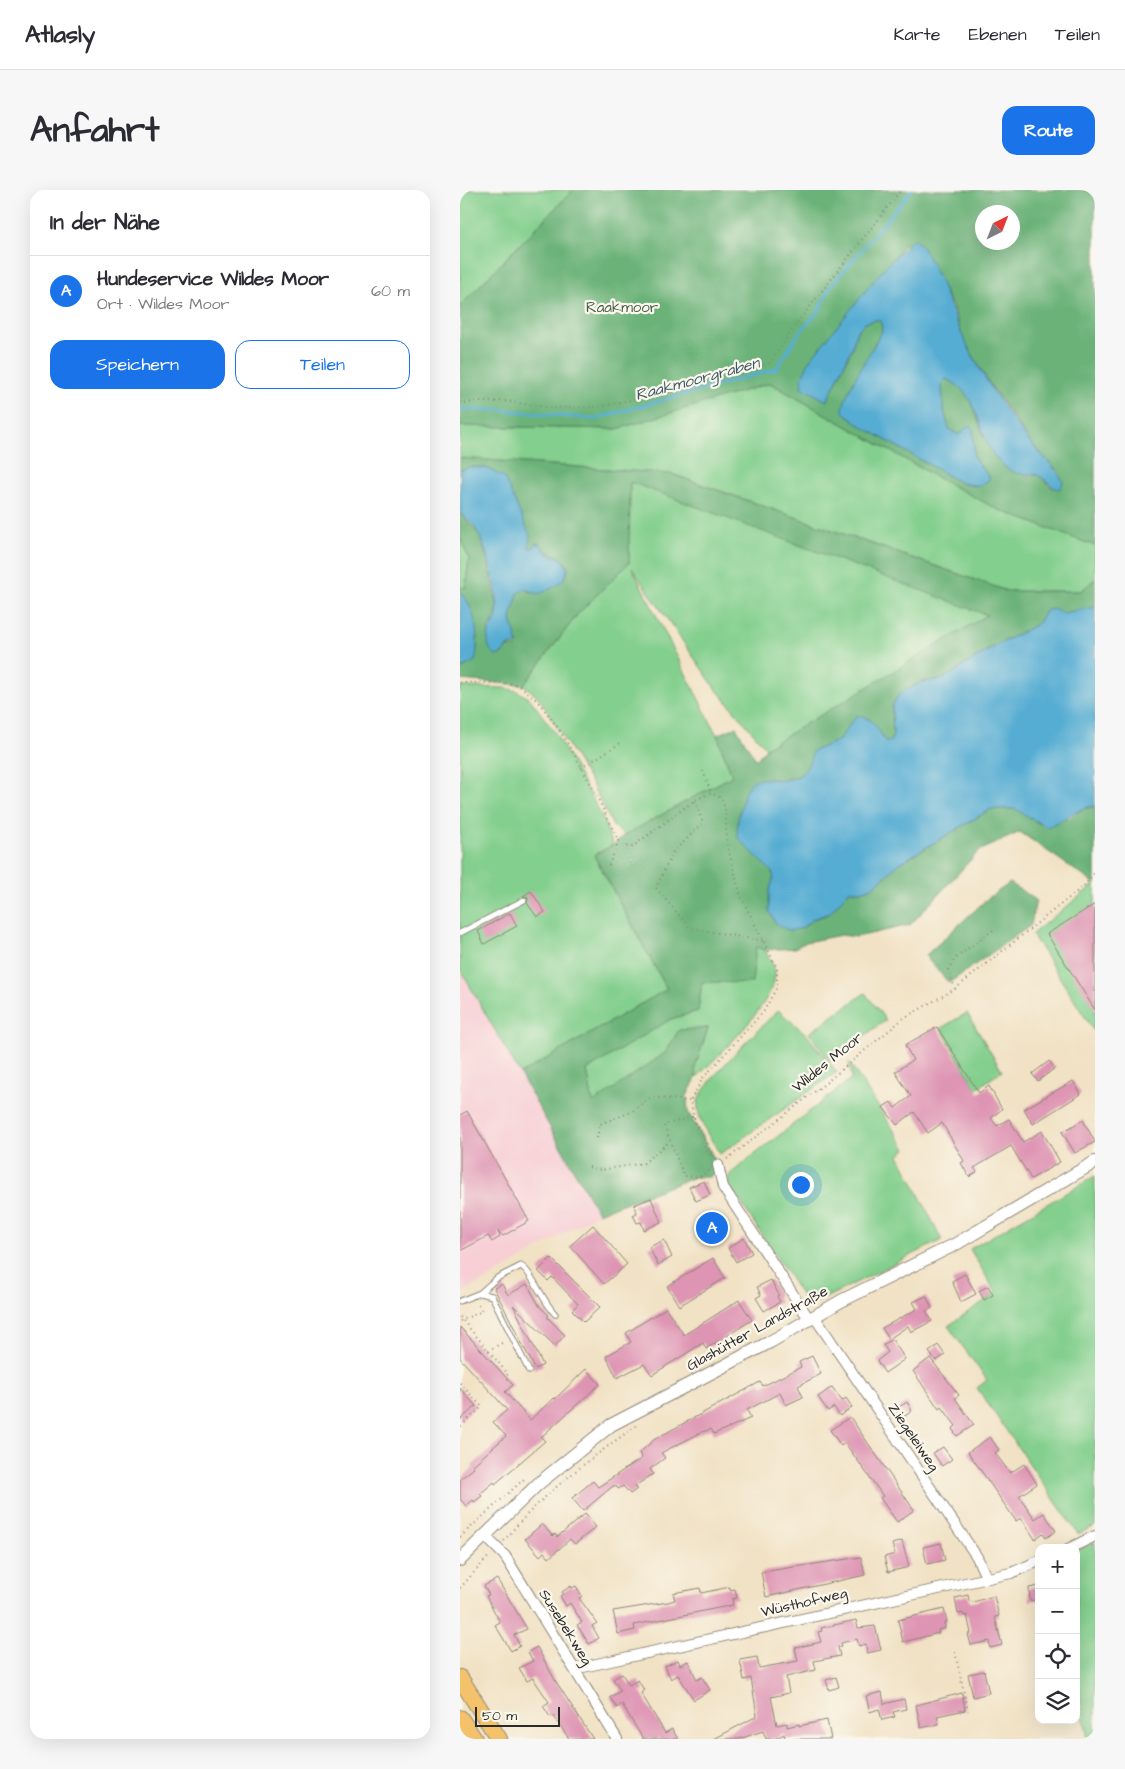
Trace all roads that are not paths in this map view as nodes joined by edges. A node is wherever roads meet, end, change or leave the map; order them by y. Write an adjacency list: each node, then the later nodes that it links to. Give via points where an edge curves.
1 (524, 900): 2 (lane)
2 (460, 933)
3 (1095, 1162): 8 (street, Glashütter Landstraße, via 964,1240)
4 (718, 1165): 8 (street, via 723,1186)
5 (477, 1294): 6 (lane); 7 (lane, via 497,1278 521,1266); 9 (lane, via 487,1293 494,1299)
6 (460, 1301)
7 (555, 1314)
8 (811, 1317): 10 (street, Glashütter Landstraße, via 770,1342 611,1425); 15 (street, Ziegeleiweg, via 977,1557)
9 (529, 1371)
10 (484, 1535): 13 (street, Glashütter Landstraße); 16 (street, Susebekweg, via 505,1556)
11 (1095, 1536): 12 (street)
12 (1078, 1544)
13 (460, 1560)
14 (1035, 1563): 15 (street, Wüsthofweg, via 1011,1573)
15 (986, 1577): 16 (street, Wüsthofweg)
16 (574, 1669): 21 (street, Susebekweg)
17 (460, 1678): 20 (main road)
18 (460, 1718): 19 (main road)
19 (474, 1739)
20 (499, 1739)
21 (616, 1739)

